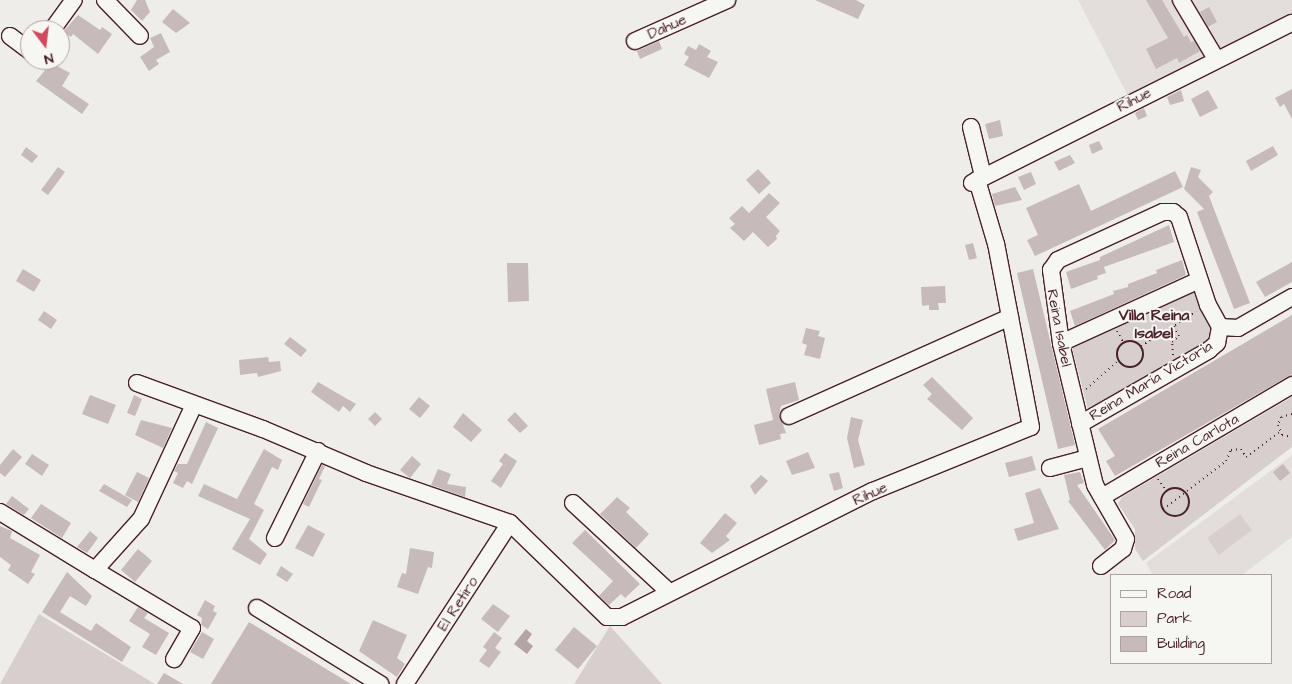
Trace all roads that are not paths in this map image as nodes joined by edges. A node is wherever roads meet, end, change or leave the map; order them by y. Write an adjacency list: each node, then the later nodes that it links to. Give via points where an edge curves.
1 (74, 0): 5 (street)
2 (105, 0): 8 (street)
3 (727, 0): 9 (street, Dahue)
4 (1181, 0): 11 (street)
5 (59, 20)
6 (1292, 23): 11 (street, Rihue)
7 (10, 36): 10 (street)
8 (140, 36)
9 (635, 41)
10 (20, 44)
11 (1216, 59): 13 (street, Rihue)
12 (971, 127): 13 (street)
13 (977, 180): 16 (street, Rihue, via 996,244)
14 (1199, 280): 17 (street, Reina Isabel); 18 (street); 18 (street, Reina Isabel, via 1179,217 1173,212 1162,212 1055,263 1051,270 1051,283)
15 (1292, 297): 17 (street, Reina María Victoria, via 1238,328)
16 (1010, 317): 22 (street); 34 (street, Rihue, via 1031,427 873,491)
17 (1220, 327): 23 (street, Reina María Victoria, via 1217,343)
18 (1061, 342): 23 (street, Reina Isabel)
19 (137, 383): 21 (street)
20 (1292, 385): 27 (street, Reina Carlota)
21 (194, 405): 24 (street); 33 (street, via 141,518)
22 (789, 416)
23 (1080, 424): 25 (street, Reina Isabel)
24 (318, 451): 30 (street, via 366,474); 31 (street)
25 (1088, 458): 26 (street); 27 (street, Reina Isabel, via 1095,486)
26 (1050, 468)
27 (1102, 497): 32 (street, Reina Isabel, via 1126,538 1122,549)
28 (573, 503): 34 (street)
29 (0, 512): 33 (street)
30 (510, 523): 34 (street, Rihue, via 607,617 622,617); 38 (street, El Retiro)
31 (275, 538)
32 (1101, 566)
33 (95, 570): 36 (street, via 192,628)
34 (668, 591)
35 (257, 608): 37 (street)
36 (174, 659)
37 (380, 684)
38 (405, 684)

